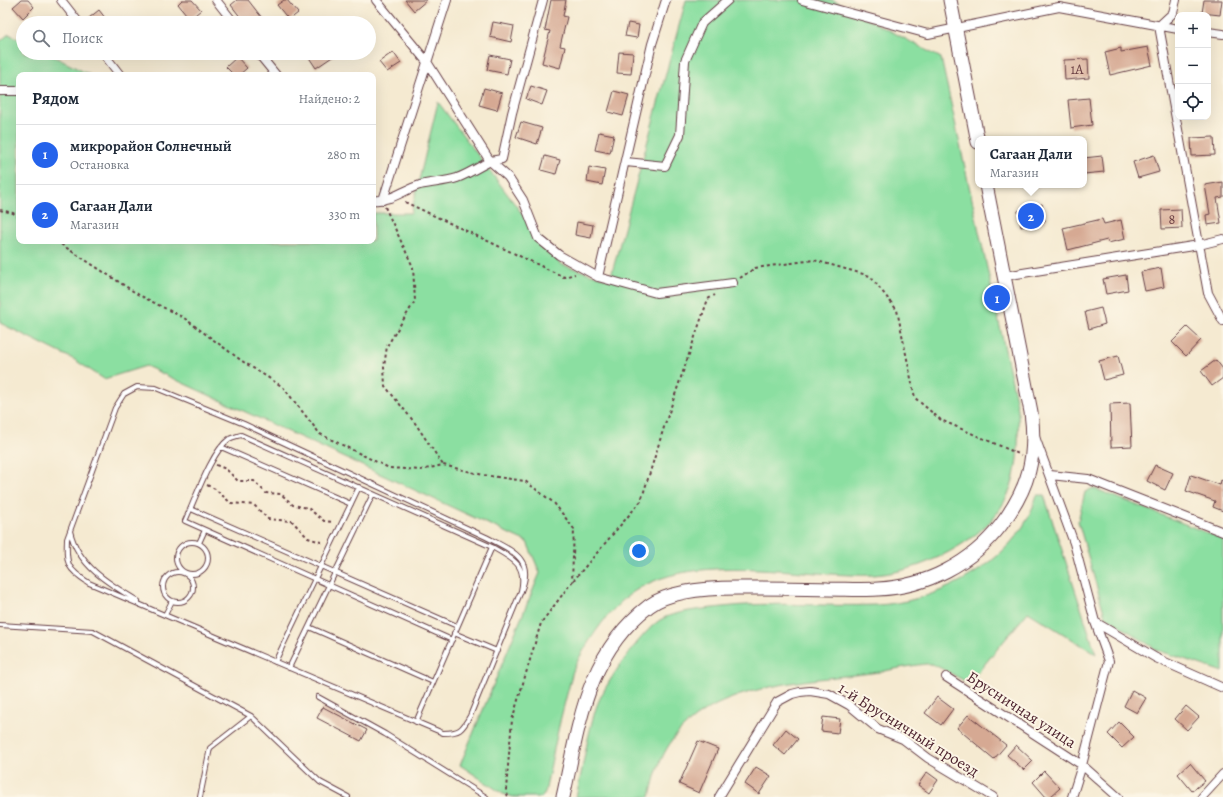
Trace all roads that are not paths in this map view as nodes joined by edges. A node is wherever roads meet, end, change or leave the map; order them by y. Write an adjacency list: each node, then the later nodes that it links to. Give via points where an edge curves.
1 (61, 0): 11 (street)
2 (216, 0): 12 (street)
3 (376, 0): 20 (street)
4 (447, 0): 20 (street)
5 (542, 0): 26 (street, via 502,158)
6 (666, 0): 27 (street, via 652,44)
7 (728, 0): 27 (street, via 702,23 685,61 680,135 665,166)
8 (802, 0): 14 (street, via 928,34)
9 (950, 0): 14 (main road)
10 (1176, 0): 13 (street, via 1172,13)
11 (74, 16)
12 (229, 16)
13 (1158, 26): 14 (street, via 1059,7); 15 (street); 31 (street)
14 (956, 29): 25 (main road)
15 (1175, 29)
16 (1211, 32): 17 (street)
17 (1223, 34)
18 (108, 60): 21 (street)
19 (264, 60): 22 (street)
20 (427, 62): 26 (street); 29 (street)
21 (118, 72)
22 (274, 72)
23 (0, 91): 24 (street)
24 (16, 91)
25 (977, 136)
26 (490, 161): 29 (street, via 458,178 420,185 395,197); 33 (street, via 508,177 523,200 538,238 559,255)
27 (626, 162): 33 (street)
28 (987, 188): 32 (main road)
29 (376, 199)
30 (1223, 239): 31 (street)
31 (1199, 245): 32 (street); 35 (street, via 1208,293)
32 (1004, 276): 36 (main road)
33 (598, 277): 34 (street, via 656,294)
34 (733, 283)
35 (1223, 321)
36 (1034, 434): 38 (street); 77 (main road, via 1032,460 1026,483 1013,509 993,536 968,558 943,574 879,589 713,588 682,592 650,605 626,626 603,657 584,700)
37 (221, 447): 39 (lane, via 230,438 241,435); 41 (lane); 42 (lane, via 211,463)
38 (1050, 475): 45 (street, via 1088,479); 57 (street, via 1074,543)
39 (359, 487): 40 (lane); 41 (lane)
40 (373, 494): 47 (lane); 50 (lane)
41 (351, 504): 48 (lane)
42 (191, 509): 44 (lane, via 185,521); 48 (lane)
43 (70, 530): 53 (lane, via 115,408 124,394 137,387 156,388 244,424 486,537 512,552 523,563 526,578); 55 (lane, via 73,544 80,556 95,572); 55 (lane, via 66,561 76,575)
44 (205, 530): 46 (lane); 51 (lane)
45 (1223, 532)
46 (199, 543): 49 (lane, via 188,542 179,548 175,558 176,564); 49 (lane, via 207,550 207,566 194,574)
47 (492, 547): 53 (lane, via 514,560 521,568 524,579); 59 (lane)
48 (321, 566): 50 (lane); 51 (lane)
49 (183, 572): 54 (lane, via 169,574 163,582 163,592); 54 (lane, via 191,579 192,594 184,601)
50 (335, 573): 52 (lane); 59 (lane)
51 (315, 579): 52 (lane); 64 (lane)
52 (329, 585): 60 (lane); 62 (lane)
53 (521, 591): 63 (lane)
54 (172, 601): 56 (lane)
55 (150, 609): 56 (lane)
56 (165, 615): 64 (lane)
57 (1095, 622): 68 (street, via 1156,658); 72 (street, via 1109,661)
58 (0, 624): 70 (lane, via 93,631)
59 (458, 626): 61 (lane)
60 (309, 627): 65 (lane); 67 (lane)
61 (454, 634): 62 (lane); 63 (lane)
62 (452, 640): 67 (lane)
63 (497, 651): 71 (lane, via 464,727 456,733 443,734)
64 (275, 662): 65 (lane)
65 (289, 668): 71 (lane)
66 (946, 677): 72 (street, Брусничная улица)
67 (434, 682): 71 (lane)
68 (1223, 688)
69 (318, 697): 76 (lane, via 385,734)
70 (251, 716): 74 (lane, via 210,748); 75 (lane, via 320,782)
71 (416, 722)
72 (1082, 765): 80 (street); 81 (street, Брусничная улица)
73 (1223, 774): 82 (street)
74 (200, 797)
75 (348, 797)
76 (486, 797)
77 (563, 797)
78 (719, 797): 79 (street, 1-й Брусничный проезд, via 777,702 792,694 810,691 829,694 838,699 878,729 903,739 928,758)
79 (993, 797)
80 (1072, 797)
81 (1118, 797)
82 (1202, 797)

